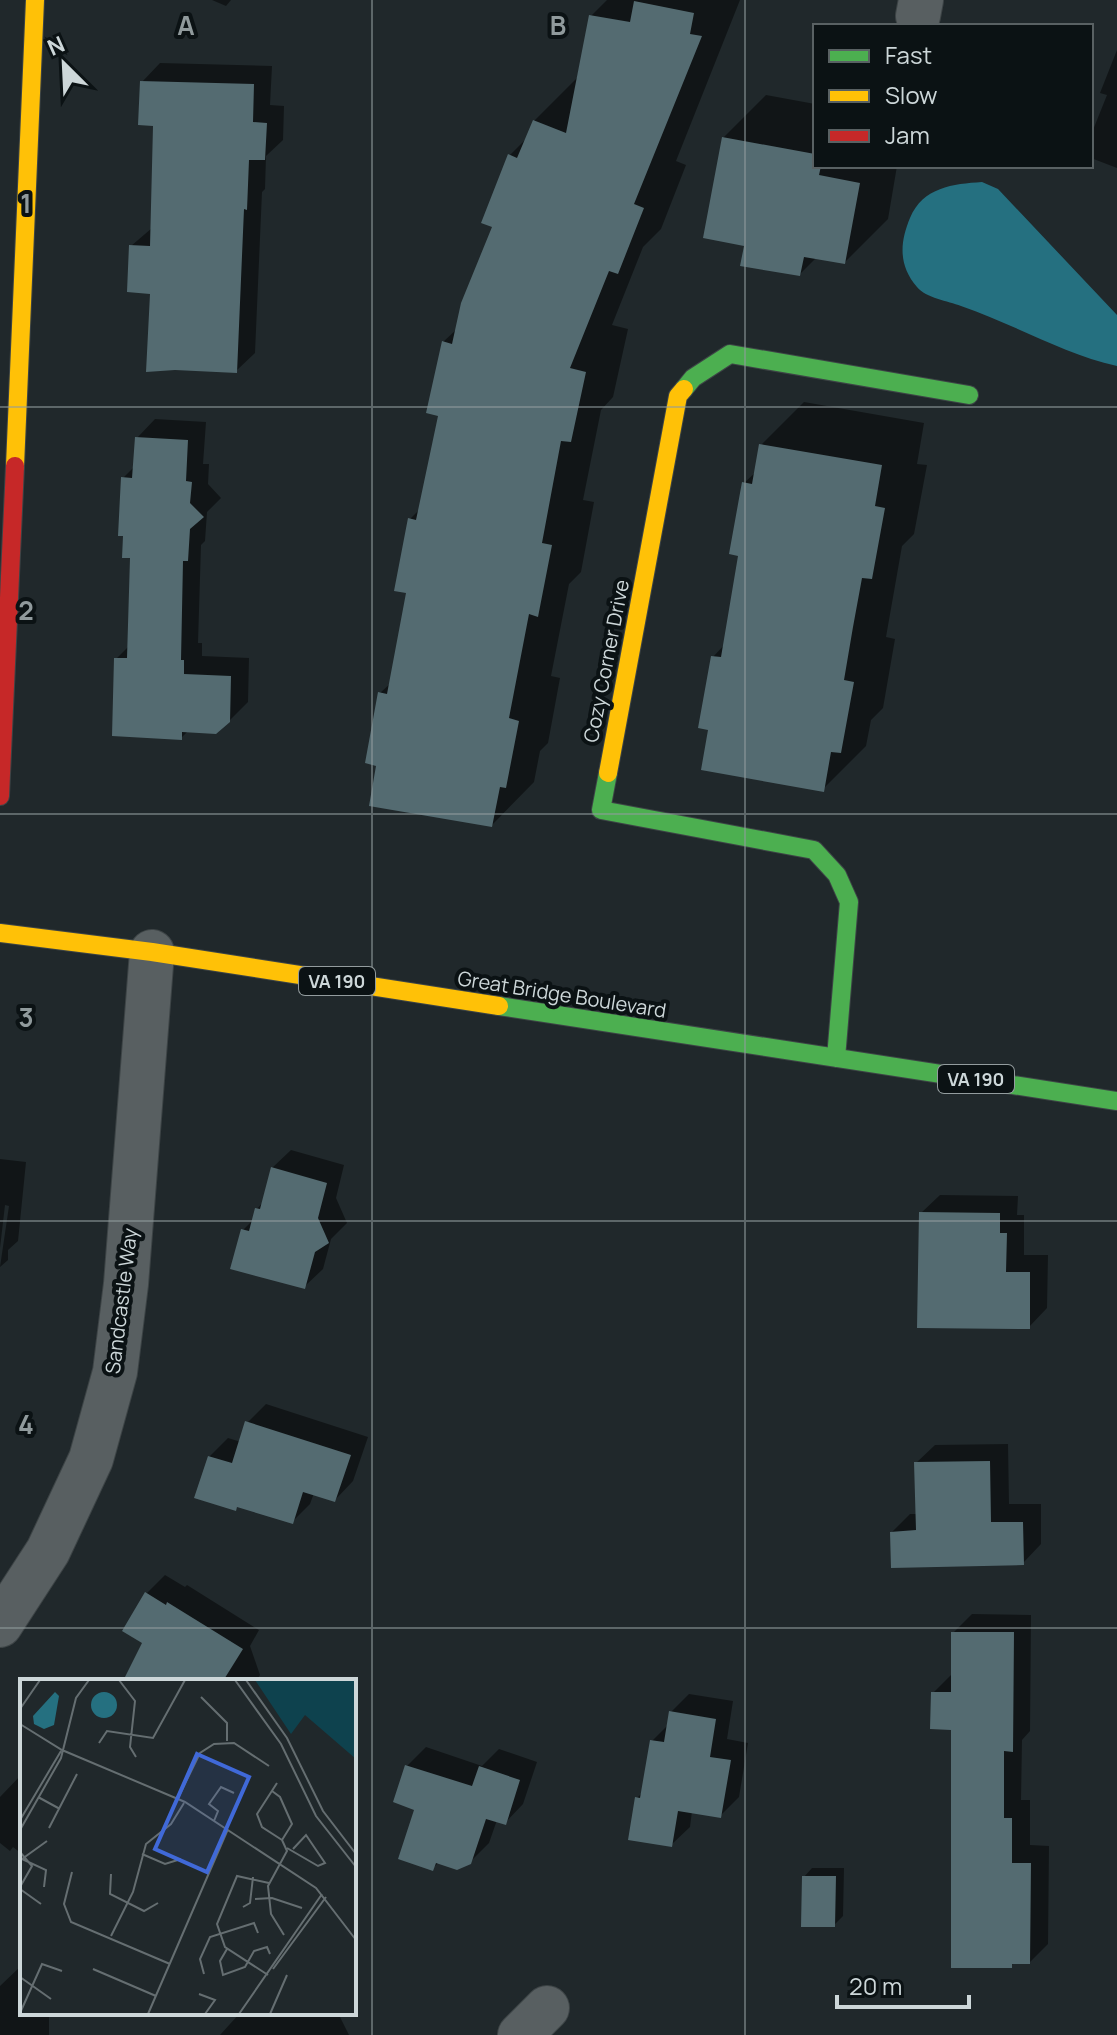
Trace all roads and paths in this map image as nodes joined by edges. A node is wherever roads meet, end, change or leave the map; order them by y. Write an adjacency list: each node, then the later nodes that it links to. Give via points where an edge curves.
1 (35, 0): 3 (street)
2 (969, 395): 6 (street, Cozy Corner Drive, via 730,354 693,378 678,396 601,810 814,850 837,875 849,902)
3 (0, 796)
4 (0, 933): 5 (street, Great Bridge Boulevard / VA 190)
5 (152, 952): 6 (street, Great Bridge Boulevard / VA 190); 8 (street, Sandcastle Way, via 115,1372 91,1459 48,1551)
6 (836, 1058): 7 (street, Great Bridge Boulevard / VA 190)
7 (1117, 1101)
8 (0, 1625)

